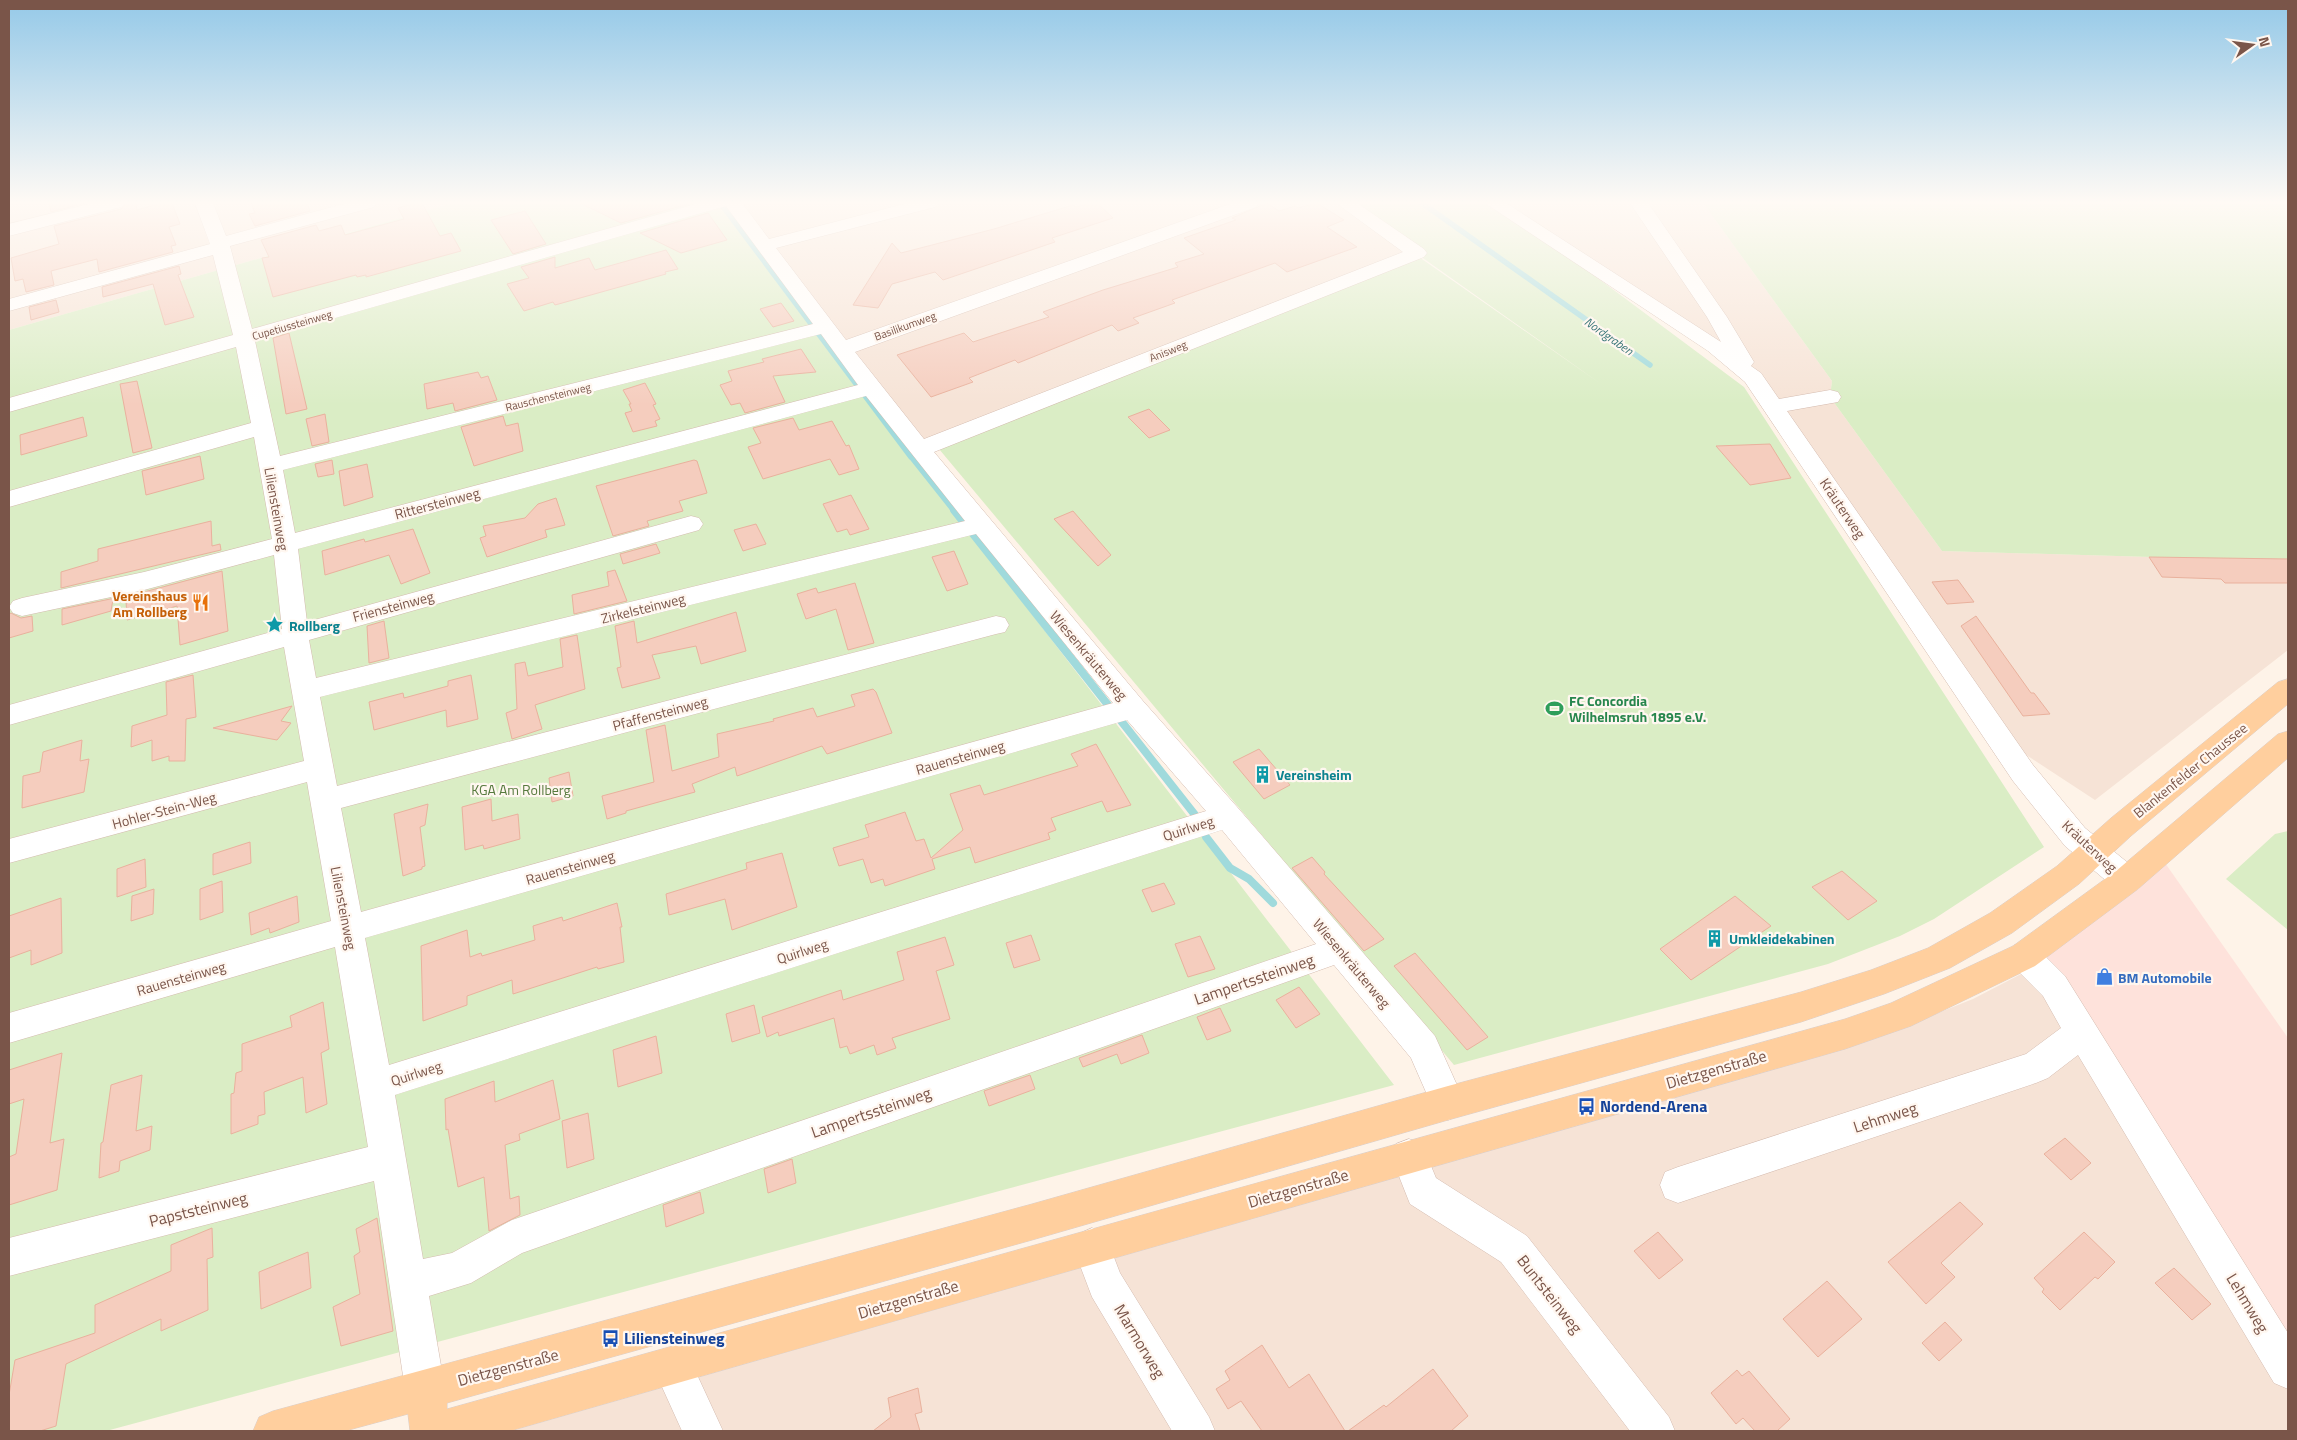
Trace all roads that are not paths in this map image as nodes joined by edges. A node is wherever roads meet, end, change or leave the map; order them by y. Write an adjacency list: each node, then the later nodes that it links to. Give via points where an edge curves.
1 (130, 270): 9 (lane)
2 (227, 270): 11 (lane, Liliensteinweg)
3 (483, 270): 11 (lane, Cupetiussteinweg)
4 (779, 270): 10 (lane, Wiesenkräuterweg)
5 (1062, 270): 12 (lane, Basilikumweg)
6 (1373, 270): 19 (lane, Anisweg)
7 (1602, 270): 13 (lane, Kräuterweg, via 1715,347)
8 (1685, 270): 13 (lane)
9 (9, 304)
10 (818, 329): 12 (lane, Wiesenkräuterweg); 20 (lane, Rauschensteinweg)
11 (244, 338): 16 (lane, Cupetiussteinweg); 18 (lane, Liliensteinweg)
12 (842, 349): 14 (lane, Wiesenkräuterweg)
13 (1753, 378): 17 (lane, Kräuterweg)
14 (861, 391): 19 (lane, Wiesenkräuterweg); 24 (lane, Rittersteinweg)
15 (1830, 397): 17 (lane)
16 (9, 405)
17 (1773, 407): 38 (lane, Kräuterweg, via 2023,773 2075,837)
18 (263, 427): 20 (lane, Liliensteinweg); 21 (lane)
19 (920, 449): 23 (lane, Wiesenkräuterweg)
20 (270, 466): 24 (lane, Liliensteinweg)
21 (9, 499)
22 (691, 524): 27 (lane, Friensteinweg)
23 (981, 525): 29 (lane, Zirkelsteinweg); 30 (lane, Wiesenkräuterweg)
24 (285, 544): 25 (lane, Rittersteinweg, via 144,581); 27 (lane, Liliensteinweg)
25 (22, 607)
26 (996, 625): 35 (lane, Pfaffensteinweg)
27 (295, 633): 29 (lane, Liliensteinweg); 31 (lane, Friensteinweg)
28 (2288, 689): 32 (main road, Blankenfelder Chaussee)
29 (305, 691): 34 (lane, Liliensteinweg)
30 (1133, 708): 36 (lane, Wiesenkräuterweg); 40 (lane, Rauensteinweg)
31 (9, 715)
32 (2250, 721): 33 (main road); 38 (main road, Blankenfelder Chaussee)
33 (2288, 743): 39 (main road)
34 (318, 768): 35 (lane, Liliensteinweg); 37 (lane, Hohler-Stein-Weg)
35 (324, 801): 40 (lane, Liliensteinweg)
36 (1228, 816): 41 (lane, Wiesenkräuterweg); 45 (lane, Quirlweg)
37 (9, 851)
38 (2093, 852): 39 (lane, Kräuterweg); 46 (main road, Dietzgenstraße, via 2068,875 2001,923 1939,958 1873,984 1801,1007)
39 (2127, 880): 42 (main road, Dietzgenstraße)
40 (349, 929): 43 (lane, Rauensteinweg); 45 (lane, Liliensteinweg)
41 (1341, 949): 46 (lane, Wiesenkräuterweg, via 1423,1047); 53 (lane, Lampertssteinweg, via 512,1238 458,1270)
42 (2024, 956): 44 (lane, Lehmweg, via 2054,986); 47 (main road, Dietzgenstraße, via 1968,985 1845,1034)
43 (9, 1028)
44 (2082, 1032): 50 (lane, Lehmweg, via 2036,1067); 55 (lane, Lehmweg)
45 (376, 1085): 49 (lane, Liliensteinweg)
46 (1448, 1103): 47 (main road); 56 (main road, Dietzgenstraße)
47 (1465, 1140): 48 (main road, Dietzgenstraße)
48 (1409, 1156): 51 (main road, Dietzgenstraße); 61 (lane, Buntsteinweg, via 1423,1191 1514,1248)
49 (387, 1160): 52 (lane, Papststeinweg); 53 (lane, Liliensteinweg)
50 (1678, 1185)
51 (1092, 1247): 54 (main road, Dietzgenstraße); 60 (lane, Marmorweg, via 1105,1284)
52 (9, 1257)
53 (406, 1282): 56 (lane, Liliensteinweg)
54 (673, 1367): 57 (main road, Dietzgenstraße); 59 (lane)
55 (2288, 1370)
56 (425, 1390): 57 (main road, Dietzgenstraße); 58 (main road, Dietzgenstraße)
57 (443, 1430)
58 (273, 1431)
59 (703, 1431)
60 (1195, 1431)
61 (1655, 1431)

